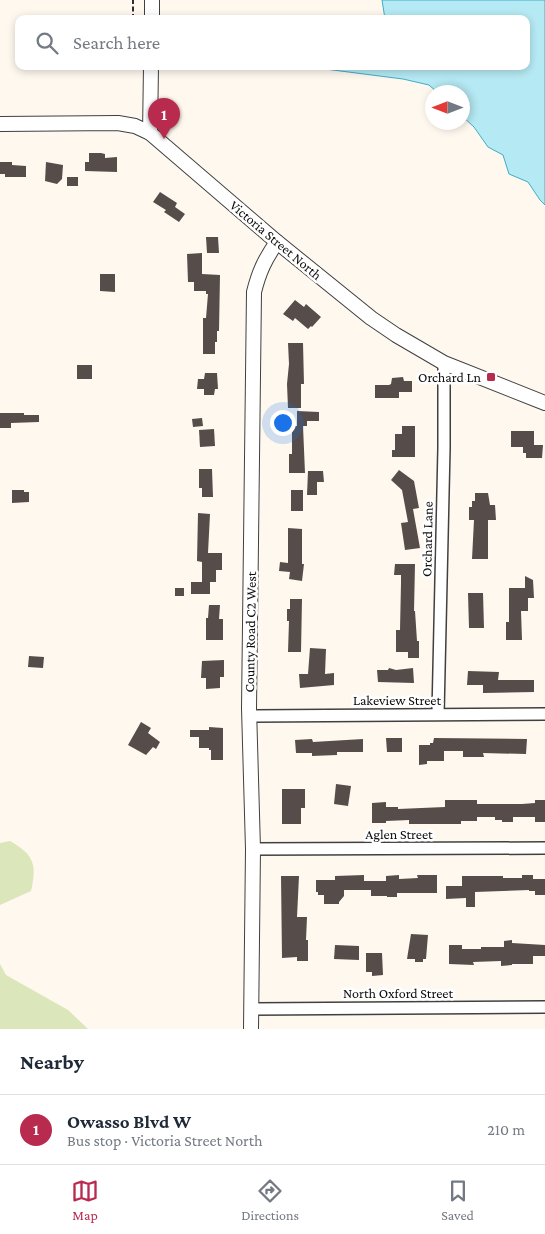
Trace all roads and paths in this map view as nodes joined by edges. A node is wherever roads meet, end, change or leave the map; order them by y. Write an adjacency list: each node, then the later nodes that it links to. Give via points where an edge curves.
1 (133, 0): 3 (path)
2 (152, 0): 4 (street)
3 (132, 15)
4 (152, 15)
5 (151, 70): 7 (street)
6 (0, 124): 7 (street, Victoria Street North, via 118,123)
7 (150, 133): 8 (street, Victoria Street North)
8 (277, 242): 9 (street, Victoria Street North, via 371,318); 13 (street, County Road C2 West, via 266,258 254,292)
9 (444, 363): 10 (street, Victoria Street North); 11 (street, Orchard Lane)
10 (545, 403)
11 (438, 714): 12 (street, Lakeview Street); 13 (street, Lakeview Street)
12 (545, 714)
13 (250, 716): 15 (street, County Road C2 West)
14 (545, 848): 15 (street, Aglen Street)
15 (253, 849): 17 (street, County Road C2 West)
16 (545, 1007): 17 (street, North Oxford Street)
17 (251, 1009): 18 (street, County Road C2 West)
18 (251, 1029)

